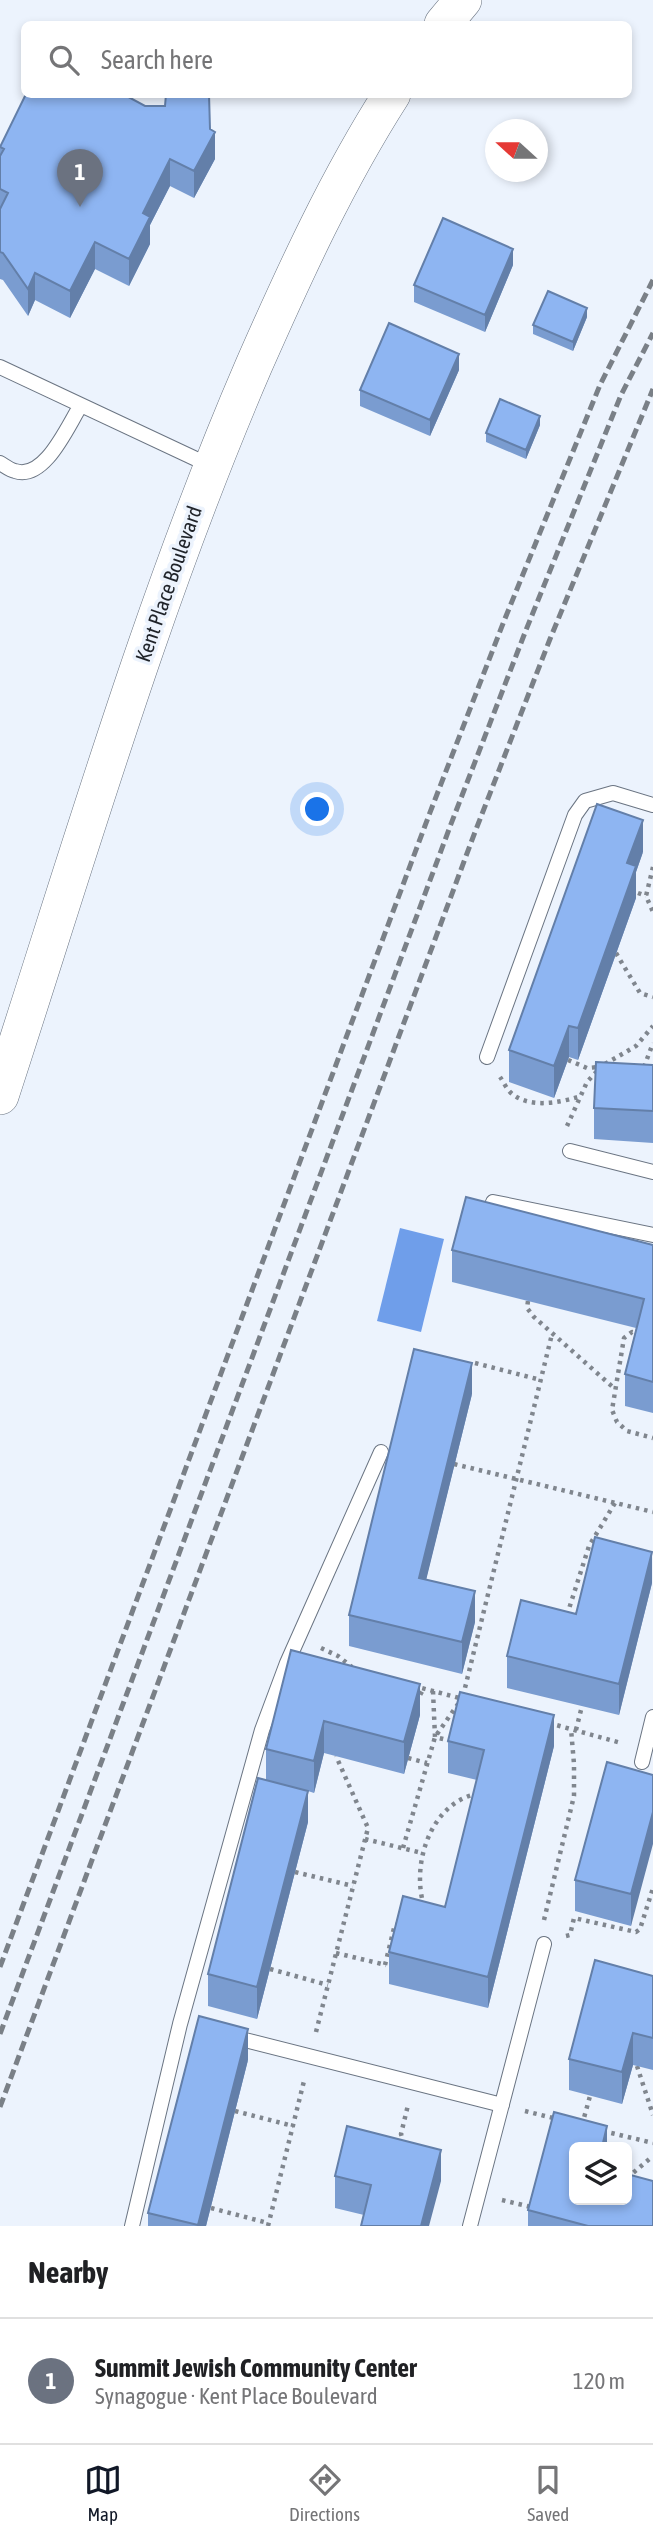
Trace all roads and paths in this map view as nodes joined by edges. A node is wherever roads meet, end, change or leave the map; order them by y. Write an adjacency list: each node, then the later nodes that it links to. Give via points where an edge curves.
1 (463, 0): 2 (street)
2 (446, 21)
3 (390, 98): 7 (street, Kent Place Boulevard, via 333,195)
4 (0, 367): 5 (lane)
5 (81, 405): 6 (lane, via 47,460 29,471 16,472); 7 (lane)
6 (0, 463)
7 (211, 466): 21 (street, Kent Place Boulevard, via 163,595)
8 (653, 804): 17 (lane, via 613,793 585,801 575,815)
9 (653, 867): 11 (path)
10 (629, 890): 11 (path)
11 (646, 896): 12 (path)
12 (653, 912)
13 (616, 953): 14 (path, via 640,993)
14 (653, 997)
15 (653, 1026): 19 (path, via 636,1046)
16 (653, 1043): 20 (path)
17 (487, 1057): 22 (path, via 518,1097 558,1103)
18 (568, 1060): 19 (path, via 587,1068)
19 (601, 1067): 22 (path)
20 (643, 1070)
21 (0, 1096)
22 (579, 1097): 23 (path, via 566,1128)
23 (570, 1151): 24 (lane)
24 (653, 1172)
25 (493, 1202): 26 (lane)
26 (653, 1235)
27 (528, 1301): 28 (path, via 527,1308)
28 (552, 1334): 31 (path); 32 (path)
29 (643, 1334): 32 (path, via 632,1332 624,1338)
30 (475, 1363): 31 (path)
31 (541, 1380): 36 (path)
32 (615, 1390): 33 (path, via 612,1410 617,1422 627,1431)
33 (653, 1438)
34 (381, 1452): 42 (lane)
35 (454, 1464): 36 (path)
36 (517, 1479): 37 (path); 40 (path)
37 (615, 1503): 38 (path); 41 (path, via 589,1546)
38 (653, 1512)
39 (472, 1608): 40 (path)
40 (484, 1610): 47 (path)
41 (564, 1624)
42 (298, 1638): 43 (path); 98 (lane, via 261,1730)
43 (355, 1669)
44 (412, 1685): 45 (path)
45 (424, 1688): 46 (path); 49 (path, via 418,1702)
46 (433, 1691): 47 (path); 54 (path)
47 (462, 1699): 48 (path); 54 (path)
48 (474, 1702)
49 (408, 1704)
50 (582, 1706): 53 (path)
51 (653, 1717): 57 (lane)
52 (546, 1722): 53 (path)
53 (573, 1730): 57 (path); 69 (path, via 574,1796 543,1923)
54 (435, 1737): 55 (path); 59 (path)
55 (456, 1742)
56 (336, 1756): 61 (path, via 368,1828)
57 (643, 1756)
58 (408, 1758): 59 (path)
59 (427, 1763): 62 (path)
60 (482, 1793): 63 (path, via 450,1807)
61 (365, 1839): 62 (path); 65 (path)
62 (403, 1848): 63 (path)
63 (422, 1853): 67 (path, via 419,1881)
64 (295, 1872): 65 (path)
65 (353, 1886): 70 (path)
66 (653, 1888): 69 (path, via 636,1932 574,1918 570,1935)
67 (428, 1913)
68 (405, 1919): 71 (path, via 394,1928)
69 (544, 1944): 80 (lane)
70 (336, 1953): 71 (path); 74 (path)
71 (385, 1965): 72 (path)
72 (393, 1967)
73 (270, 1969): 74 (path)
74 (328, 1985): 76 (path)
75 (219, 2034): 76 (lane)
76 (310, 2057): 78 (lane); 87 (path)
77 (637, 2066): 82 (path)
78 (414, 2082): 80 (lane); 91 (path, via 401,2134)
79 (590, 2096): 86 (path)
80 (502, 2105): 83 (path); 94 (lane)
81 (235, 2112): 87 (path)
82 (653, 2115)
83 (553, 2118): 84 (path); 88 (path)
84 (563, 2120)
85 (572, 2123): 86 (path)
86 (582, 2125): 89 (path); 90 (path)
87 (293, 2126): 97 (path)
88 (550, 2130)
89 (579, 2136)
90 (653, 2143)
91 (407, 2153)
92 (653, 2156): 93 (path)
93 (632, 2174)
94 (479, 2194): 95 (path, via 531,2207); 99 (lane)
95 (534, 2194)
96 (211, 2208): 97 (path)
97 (268, 2225)
98 (132, 2226)
99 (470, 2226)

